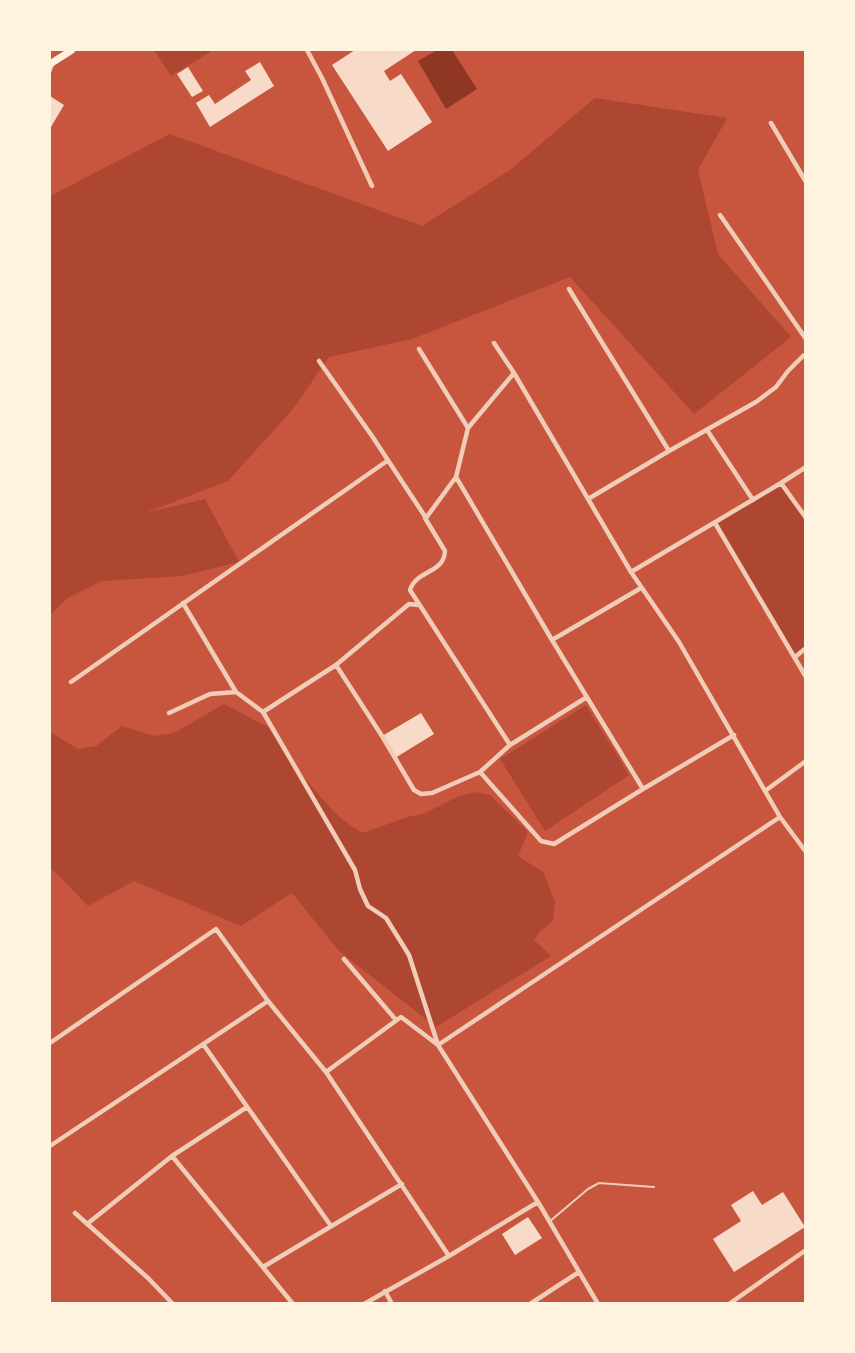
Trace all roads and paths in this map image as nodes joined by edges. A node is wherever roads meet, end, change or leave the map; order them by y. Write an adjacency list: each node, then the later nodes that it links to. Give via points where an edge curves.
1 (72, 50): 3 (main road)
2 (307, 50): 7 (street)
3 (52, 63): 4 (lane)
4 (50, 73)
5 (771, 123): 6 (street)
6 (805, 180)
7 (372, 186)
8 (720, 215): 10 (street)
9 (569, 289): 18 (street)
10 (806, 339)
11 (494, 342): 15 (street)
12 (419, 349): 16 (street)
13 (806, 356): 17 (street, via 756,402)
14 (319, 361): 19 (street)
15 (514, 373): 16 (street); 23 (street)
16 (468, 428): 21 (street)
17 (707, 430): 18 (street); 24 (street)
18 (669, 451): 23 (street)
19 (387, 460): 25 (street); 30 (street)
20 (806, 467): 22 (street)
21 (456, 477): 25 (street, via 426,518); 32 (street)
22 (781, 483): 24 (street); 26 (street)
23 (588, 499): 28 (street)
24 (753, 500): 27 (street)
25 (423, 515): 31 (street, via 446,551 442,564 411,586)
26 (806, 518)
27 (715, 523): 28 (street); 34 (street)
28 (631, 572): 29 (street)
29 (641, 588): 32 (street); 42 (street, via 679,642)
30 (183, 603): 37 (street); 38 (street)
31 (418, 605): 35 (street, via 409,604); 43 (street)
32 (552, 640): 39 (street)
33 (806, 648): 34 (street)
34 (795, 657): 36 (street)
35 (336, 665): 41 (street); 45 (street, via 414,790 432,793)
36 (806, 677)
37 (71, 682)
38 (236, 692): 40 (street, via 210,694); 41 (street)
39 (587, 697): 43 (street); 46 (street)
40 (169, 712)
41 (263, 712): 55 (street, via 355,870 368,906 386,918 409,955)
42 (734, 735): 46 (street); 47 (street)
43 (510, 745): 45 (street)
44 (806, 761): 47 (street)
45 (480, 772): 46 (street, via 541,841 554,844)
46 (643, 789)
47 (765, 791): 48 (street)
48 (780, 817): 49 (street); 55 (street)
49 (805, 848)
50 (344, 959): 52 (street)
51 (268, 1001): 53 (street, via 216,929); 54 (street); 56 (street)
52 (396, 1020): 55 (street, via 401,1017); 56 (street)
53 (50, 1043)
54 (203, 1044): 57 (street); 58 (street)
55 (438, 1044): 62 (street)
56 (326, 1072): 60 (street)
57 (248, 1107): 59 (street); 66 (street)
58 (50, 1146)
59 (172, 1156): 65 (street); 69 (street)
60 (402, 1184): 66 (street); 68 (street)
61 (654, 1187): 64 (lane, via 599,1183)
62 (538, 1202): 64 (street); 68 (street)
63 (75, 1213): 65 (street)
64 (549, 1222): 70 (street)
65 (87, 1224): 72 (street)
66 (332, 1226): 69 (street)
67 (806, 1250): 78 (street)
68 (449, 1256): 71 (street)
69 (263, 1267): 73 (street)
70 (579, 1272): 76 (street); 77 (street)
71 (385, 1291): 74 (street); 75 (street)
72 (173, 1304)
73 (293, 1304)
74 (364, 1304)
75 (393, 1304)
76 (530, 1304)
77 (598, 1304)
78 (729, 1304)

